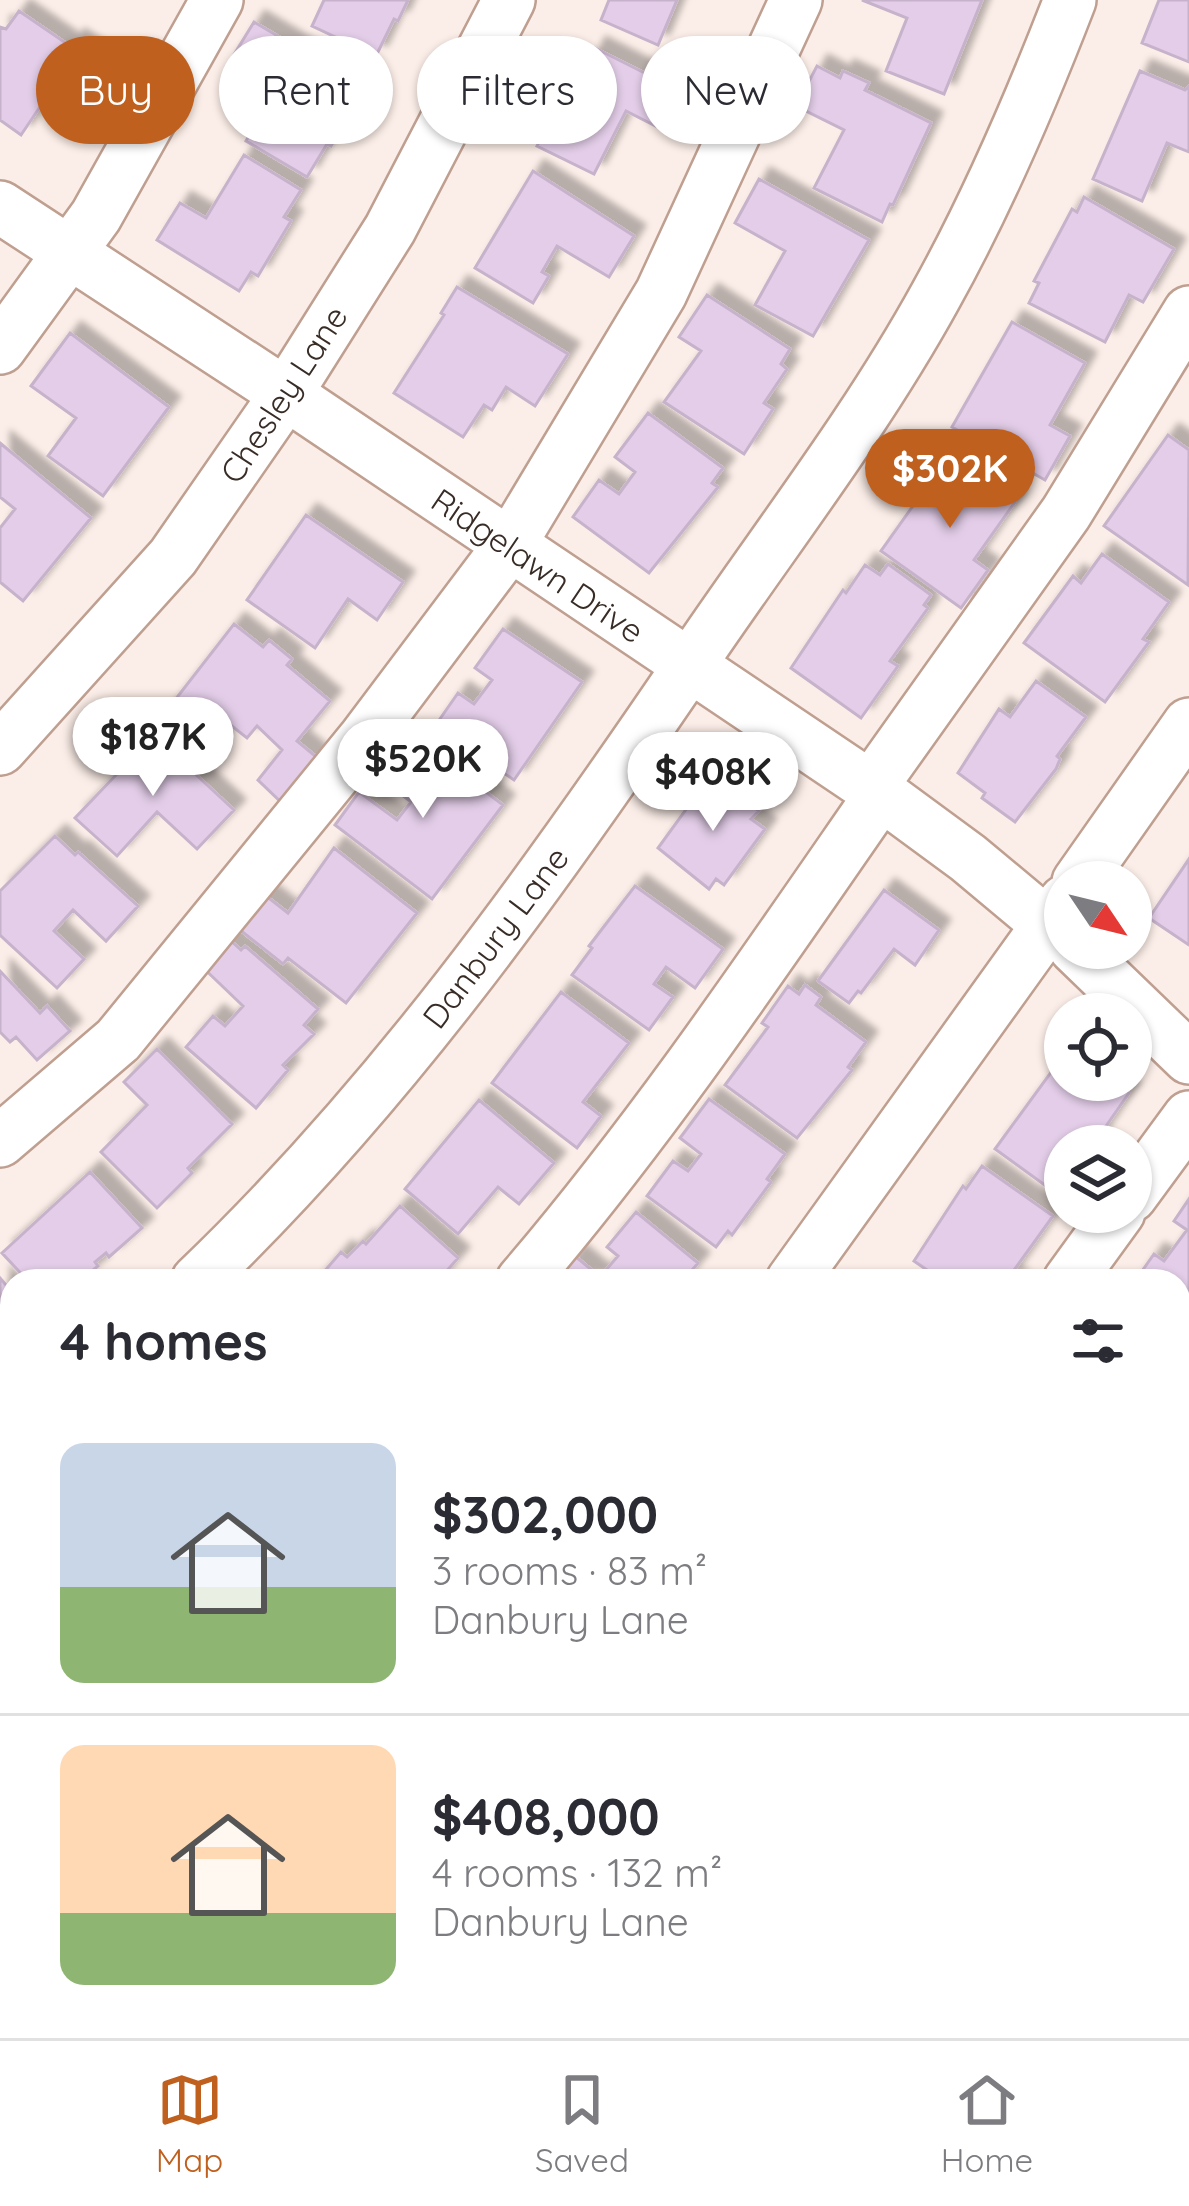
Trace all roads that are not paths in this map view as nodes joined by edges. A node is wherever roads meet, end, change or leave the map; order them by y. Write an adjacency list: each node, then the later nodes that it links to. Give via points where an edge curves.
1 (218, 0): 6 (street)
2 (509, 0): 9 (street, Chesley Lane, via 390,229)
3 (796, 0): 10 (street, via 661,293)
4 (1070, 0): 11 (street, Danbury Lane, via 1011,145 935,297)
5 (0, 207): 6 (street, Ridgelawn Drive)
6 (70, 254): 8 (street); 9 (street, Ridgelawn Drive)
7 (1189, 312): 14 (street, via 1066,513)
8 (0, 348)
9 (286, 394): 10 (street, Ridgelawn Drive); 13 (street, Chesley Lane, via 173,557)
10 (509, 546): 11 (street, Ridgelawn Drive); 21 (street, via 118,1040)
11 (689, 666): 14 (street, Ridgelawn Drive); 24 (street, Danbury Lane, via 443,1009 268,1213)
12 (1189, 724): 15 (street)
13 (0, 749)
14 (876, 791): 16 (street, Ridgelawn Drive); 25 (street, via 712,1036)
15 (1093, 861)
16 (1044, 914)
17 (1044, 953): 26 (street)
18 (1103, 969): 19 (street, Ridgelawn Drive)
19 (1189, 1058)
20 (1189, 1118): 22 (street)
21 (0, 1141)
22 (1152, 1168)
23 (1104, 1233): 27 (street)
24 (210, 1269)
25 (532, 1269)
26 (801, 1269)
27 (1078, 1269)

